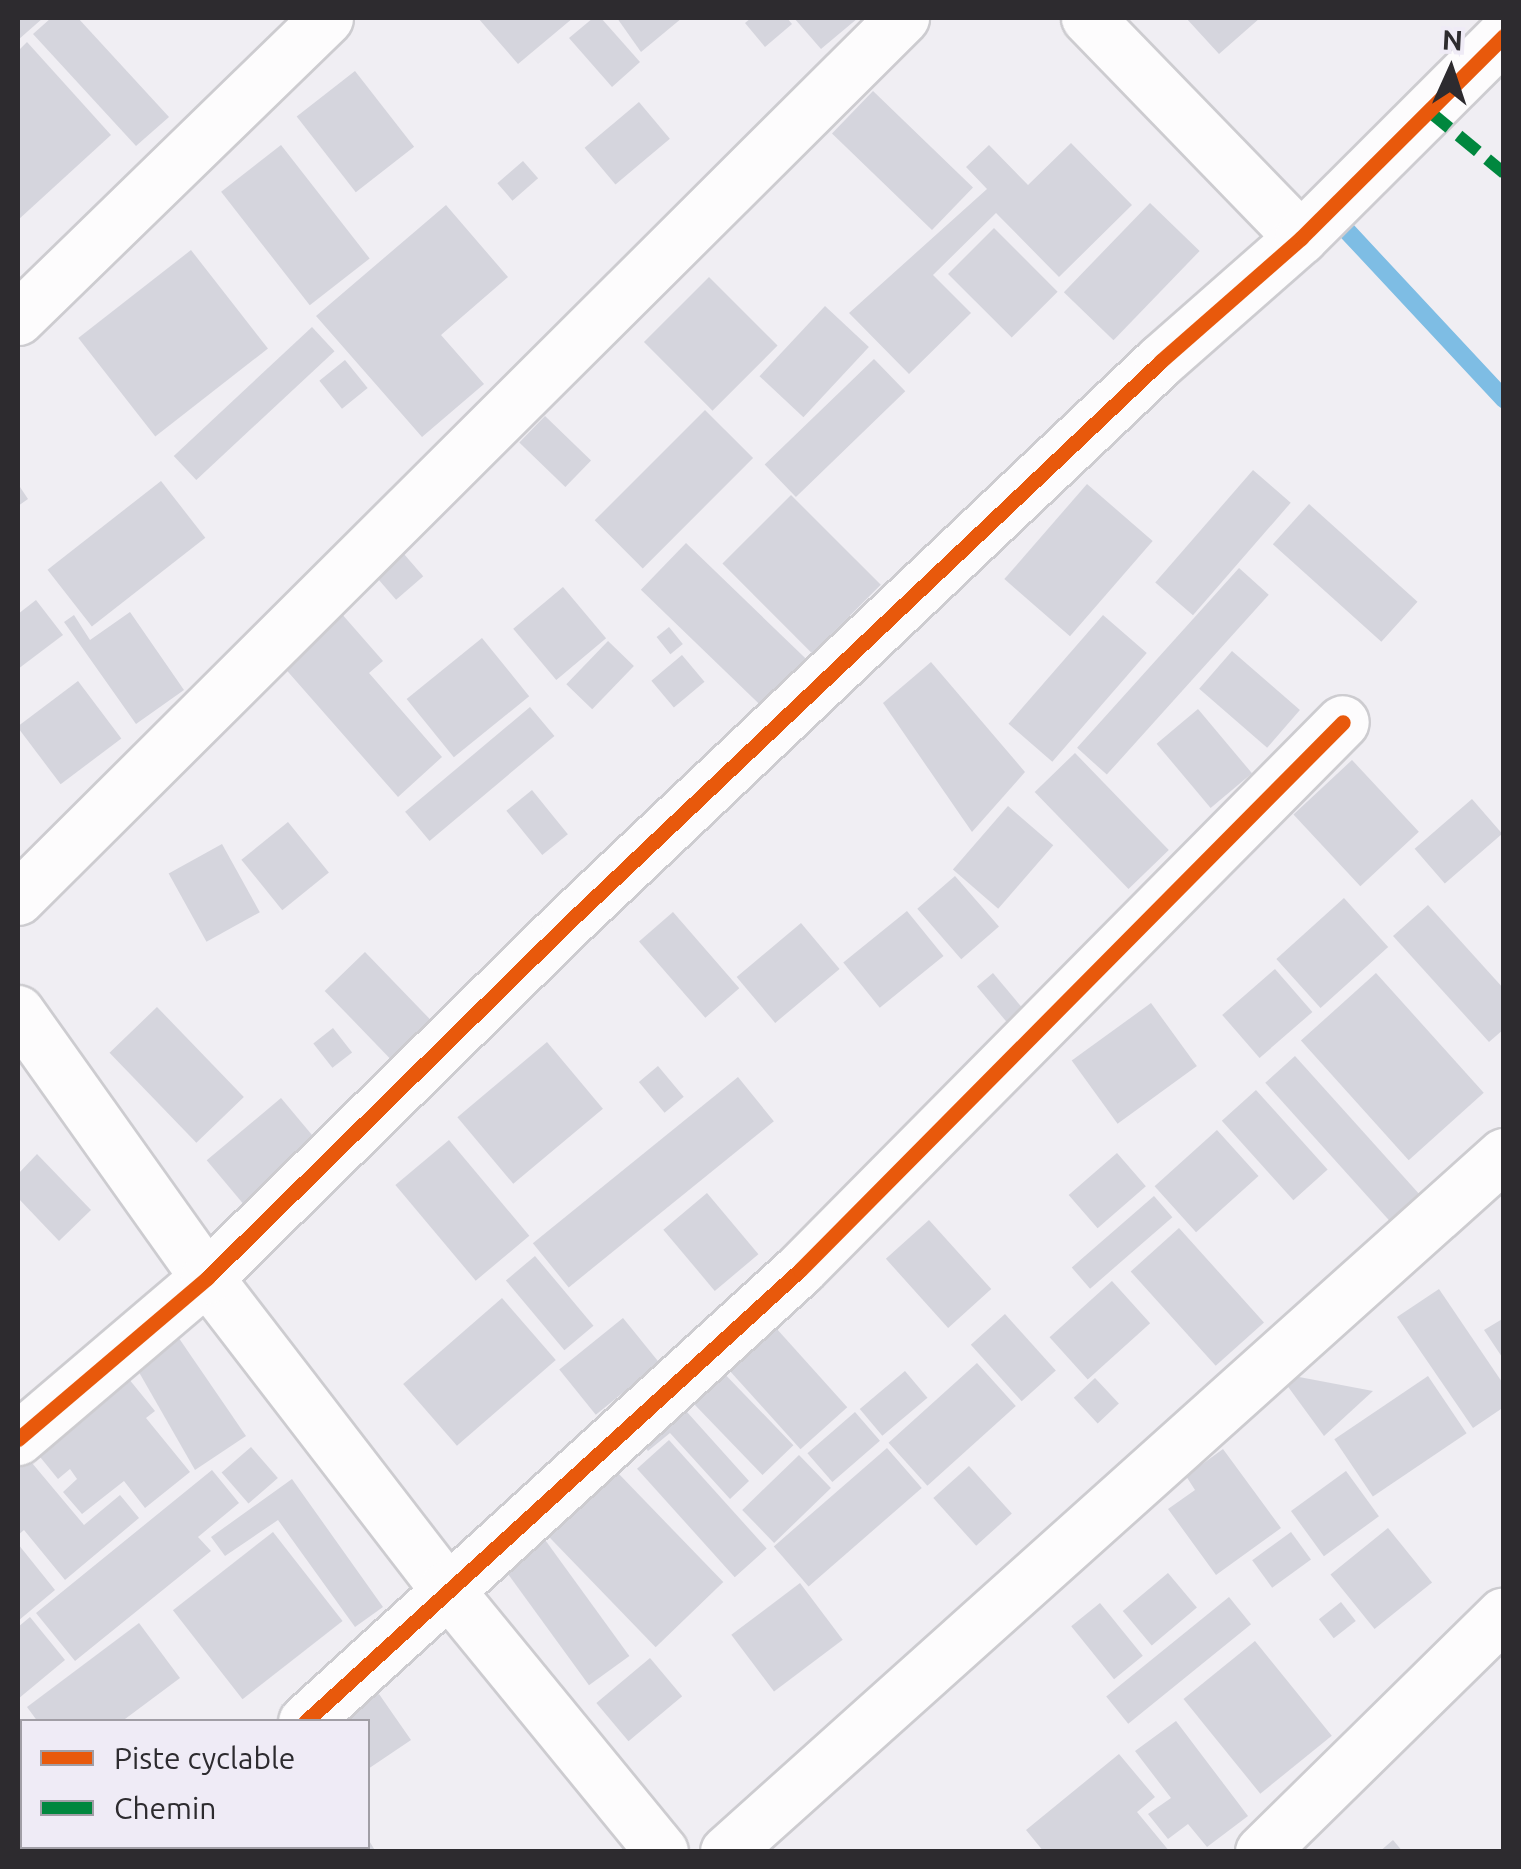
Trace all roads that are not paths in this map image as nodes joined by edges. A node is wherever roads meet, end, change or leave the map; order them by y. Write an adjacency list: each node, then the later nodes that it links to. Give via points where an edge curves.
1 (328, 18): 6 (street)
2 (903, 18): 8 (street)
3 (1088, 18): 5 (street)
4 (1504, 36): 5 (street)
5 (1300, 238): 11 (street, via 1161,360 568,923)
6 (18, 320)
7 (1343, 722): 13 (street, via 800,1270)
8 (18, 899)
9 (18, 1012): 11 (street)
10 (1504, 1155): 17 (street)
11 (207, 1278): 12 (street); 13 (street)
12 (18, 1439)
13 (446, 1588): 15 (street); 16 (street)
14 (1504, 1614): 18 (street)
15 (308, 1719)
16 (662, 1852)
17 (727, 1852)
18 (1262, 1852)

